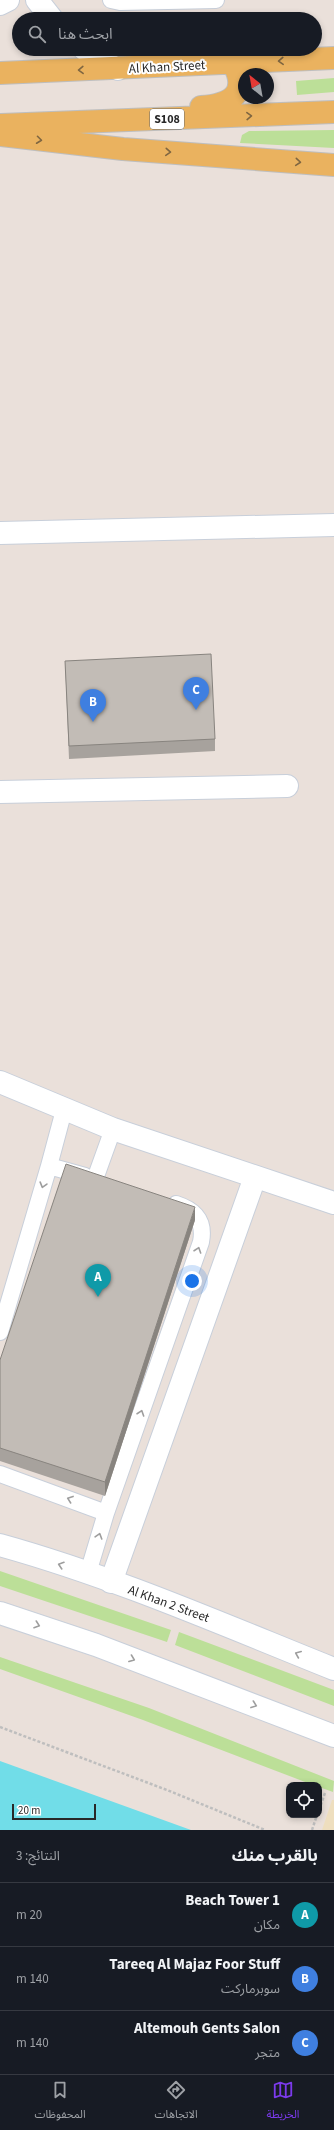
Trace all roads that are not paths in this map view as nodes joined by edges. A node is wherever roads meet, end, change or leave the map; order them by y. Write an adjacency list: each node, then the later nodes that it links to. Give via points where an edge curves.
1 (8, 0): 5 (street)
2 (38, 0): 6 (street)
3 (111, 0): 4 (lane)
4 (216, 0)
5 (0, 4)
6 (47, 12)
7 (94, 56): 10 (street)
8 (334, 58): 9 (main road, Al Khan Street, one-way to 9)
9 (233, 63): 10 (main road, Al Khan Street); 13 (main road, via 240,77 240,84 236,94 228,102 213,106 119,112)
10 (118, 69): 11 (main road, Al Khan Street, one-way to 11)
11 (0, 73)
12 (333, 113): 13 (main road, S108, one-way to 12)
13 (83, 122): 14 (main road, S108)
14 (0, 125)
15 (0, 135): 16 (main road, one-way to 16, via 123,149)
16 (334, 165)
17 (334, 525): 18 (street)
18 (0, 533)
19 (287, 786): 20 (street)
20 (0, 792)
21 (0, 1082): 22 (street)
22 (64, 1110): 23 (street); 24 (lane)
23 (113, 1129): 24 (lane, via 103,1181); 25 (street)
24 (49, 1166): 28 (lane, one-way to 28)
25 (255, 1177): 27 (street); 33 (street)
26 (162, 1200): 30 (lane, one-way to 26, via 202,1237 202,1224 195,1213)
27 (334, 1203)
28 (0, 1332)
29 (0, 1474): 30 (lane, one-way to 29)
30 (106, 1513): 32 (lane, one-way to 30)
31 (0, 1545): 32 (street, Al Khan 2 Street, one-way to 31)
32 (88, 1573): 33 (street, Al Khan 2 Street)
33 (111, 1582): 35 (street, Al Khan 2 Street, one-way to 33, via 227,1625)
34 (0, 1613): 36 (street, one-way to 36, via 96,1646)
35 (334, 1669)
36 (334, 1736)

